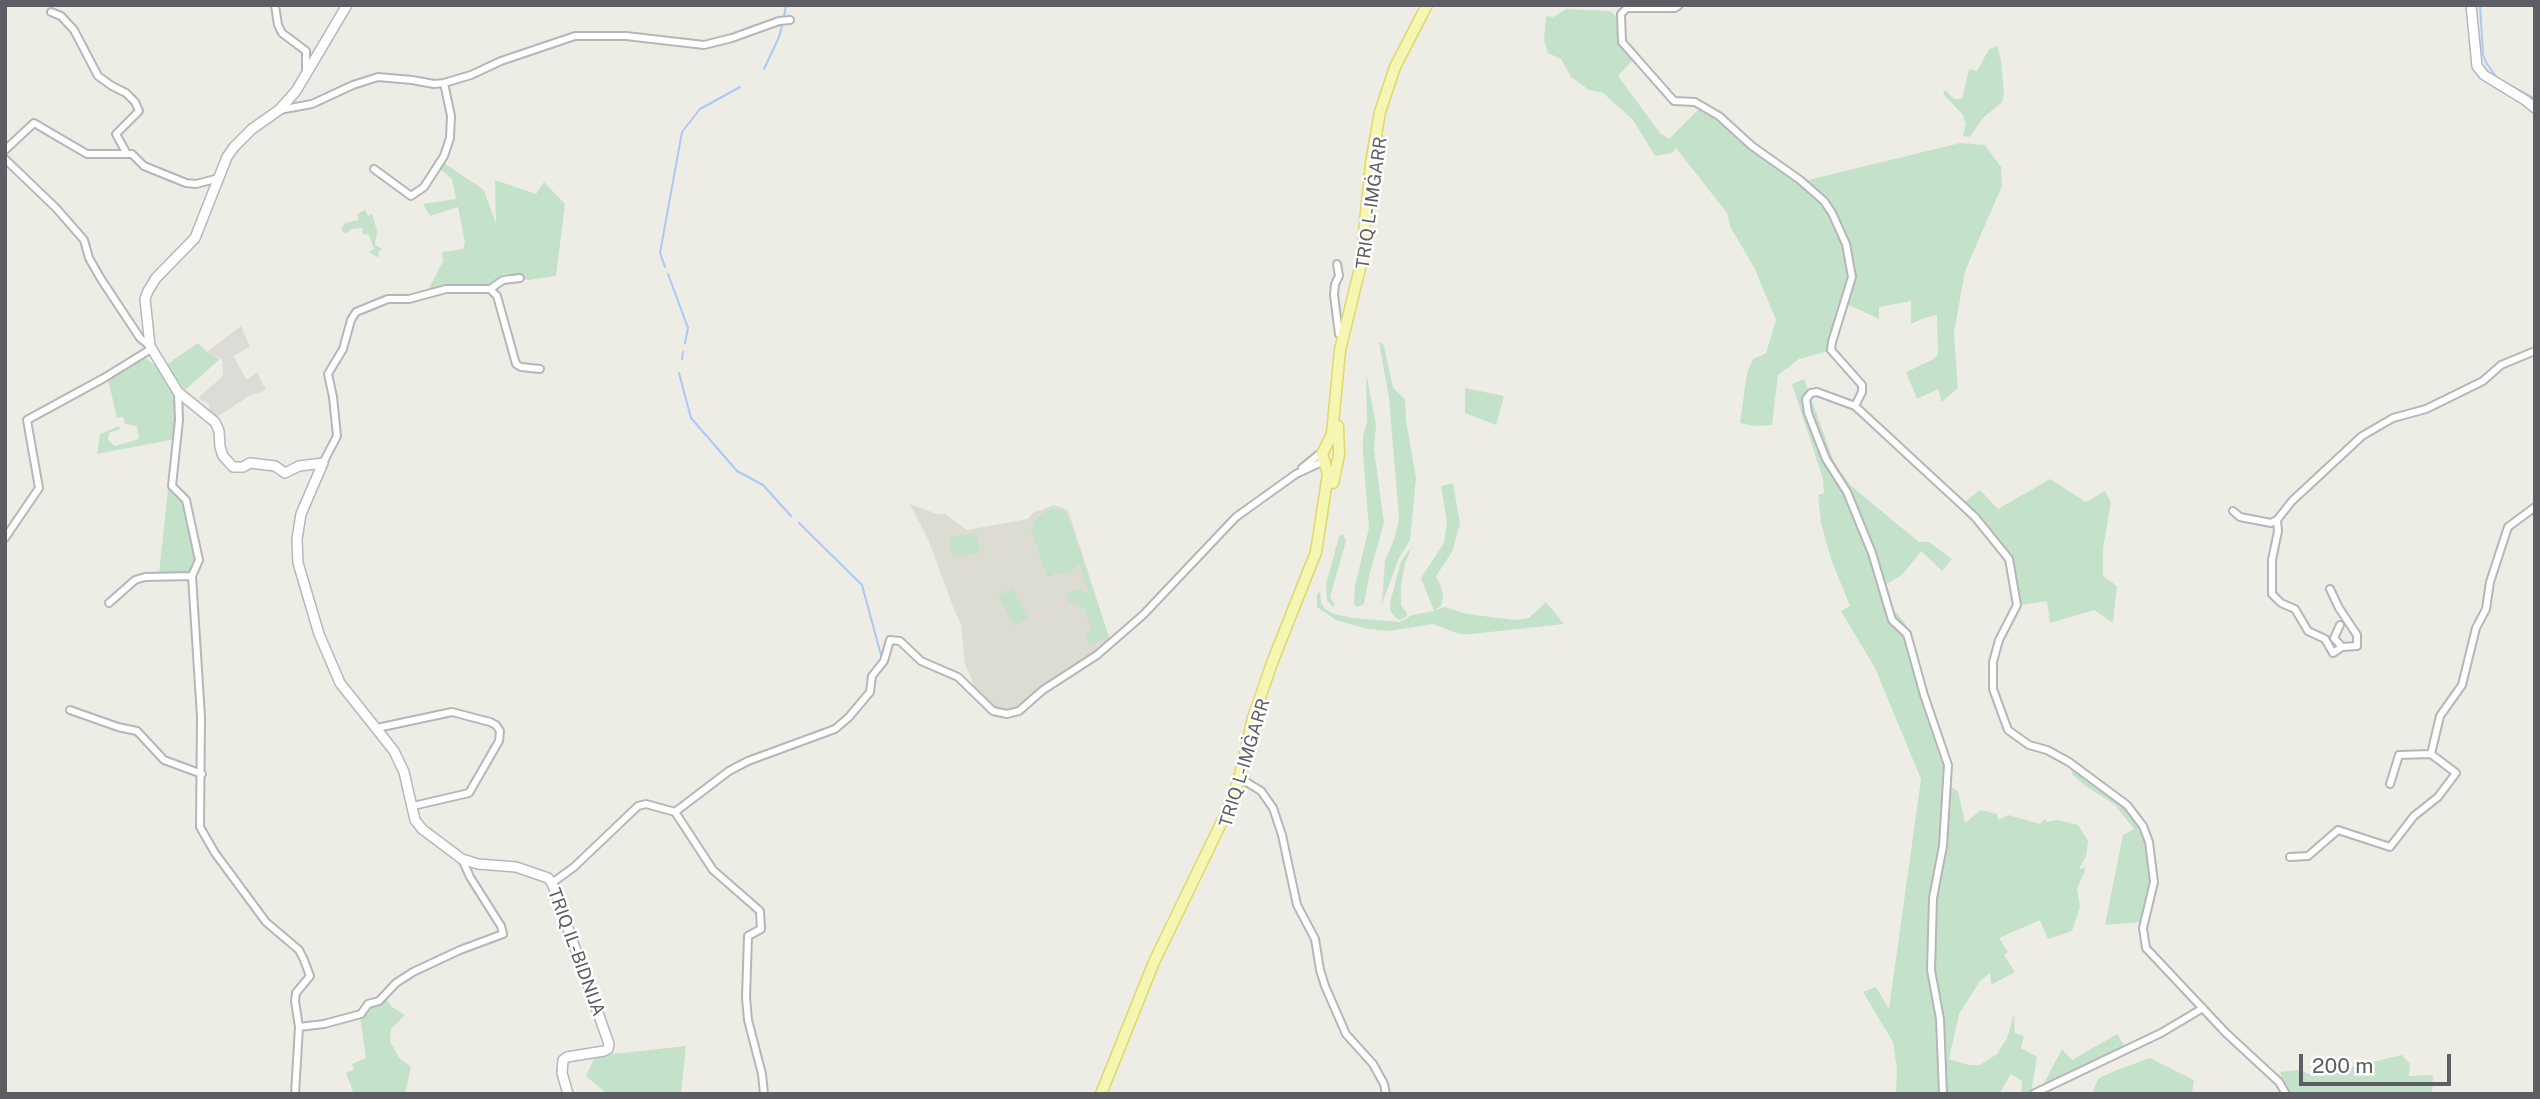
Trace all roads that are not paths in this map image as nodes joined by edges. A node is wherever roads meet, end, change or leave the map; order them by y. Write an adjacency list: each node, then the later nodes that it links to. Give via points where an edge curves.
1 (275, 5): 8 (street, via 282,33 306,51)
2 (347, 5): 8 (street)
3 (1429, 5): 20 (main road, TRIQ L-IMĠARR, via 1395,67 1380,112 1360,264); 26 (main road, TRIQ L-IMĠARR, via 1410,41 1384,114 1370,239 1345,351)
4 (1679, 5): 25 (street, via 1626,9 1620,16 1623,44 1674,101 1698,103 1719,116 1829,207 1843,236 1852,277 1831,350 1862,384)
5 (2471, 5): 10 (street, via 2477,66)
6 (51, 12): 13 (street, via 74,30 98,76 135,102 139,111 116,134)
7 (790, 20): 9 (street, via 704,45 626,36 575,37)
8 (305, 76): 11 (street)
9 (444, 83): 11 (street, via 378,78 312,104); 15 (street, via 450,138 424,187 411,196)
10 (2535, 108)
11 (279, 110): 16 (street, via 234,147)
12 (5, 150): 13 (street, via 34,123 87,154)
13 (127, 154): 16 (street, via 186,183)
14 (5, 159): 21 (street, via 84,240 101,279 140,338)
15 (374, 169)
16 (219, 178): 21 (street, via 195,238 156,278 145,299)
17 (1337, 264): 20 (street, via 1334,295 1339,334)
18 (520, 278): 19 (street, via 503,280)
19 (490, 289): 23 (street, via 497,296 516,363); 28 (street, via 446,289 409,299 388,299 354,314 343,349 328,374 337,436)
20 (1343, 335): 27 (main road, TRIQ L-IMĠARR, via 1332,434)
21 (151, 347): 24 (street); 33 (street, via 27,420 39,488)
22 (2535, 351): 32 (street, via 2501,365 2483,381 2449,398 2393,418 2362,436)
23 (540, 369)
24 (178, 392): 28 (street, via 215,422 223,456 233,467 250,463 275,466 285,473); 34 (street, via 180,420 172,486 186,500 199,560)
25 (1855, 404): 50 (street, via 1975,517 2009,559 2017,605 1993,662 1993,689 2008,730 2029,745 2069,762 2127,805 2143,826 2154,882 2143,928 2146,948); 58 (street, via 1816,392 1805,399 1826,459 1847,492 1872,553 1892,620 1907,634 1948,765 1943,846 1933,898 1931,970 1940,1019)
26 (1337, 456): 27 (main road); 27 (main road, via 1332,446); 43 (main road, TRIQ L-IMĠARR, via 1321,553 1275,665)
27 (1323, 457): 29 (street); 29 (street); 55 (main road, TRIQ L-IMĠARR, via 1328,481 1316,552 1253,718 1239,779 1135,1005)
28 (323, 463): 40 (street, TRIQ IL-BIDNIJA, via 301,514 298,563 319,634 340,683)
29 (1296, 474): 46 (street, via 1236,517 1143,615 1097,655 1014,713 993,711 958,677 921,661 900,641 888,641 870,692 835,729 748,761)
30 (2535, 506): 41 (street, via 2508,527 2462,685 2440,716)
31 (2233, 511): 32 (street, via 2240,517)
32 (2277, 520): 38 (street, via 2272,594 2295,609 2308,631 2321,636 2333,653)
33 (5, 538)
34 (192, 576): 36 (street, via 135,580); 42 (street)
35 (2330, 589): 38 (street, via 2357,635 2357,646)
36 (109, 603)
37 (2340, 625): 38 (street, via 2334,638)
38 (2342, 647)
39 (70, 710): 42 (street, via 137,731 164,760)
40 (377, 729): 45 (street, TRIQ IL-BIDNIJA, via 394,751); 45 (street, via 452,712 499,728 500,738 469,793)
41 (2431, 754): 44 (street, via 2399,755); 47 (street, via 2456,773 2390,847 2338,830 2308,856)
42 (202, 774): 51 (street, via 202,833 266,922 299,950 304,960 310,976 296,993)
43 (1243, 780): 56 (main road, TRIQ L-IMĠARR, via 1232,813 1139,1005); 57 (street, via 1271,802 1297,905 1315,939 1325,986 1346,1034 1373,1064)
44 (2390, 784)
45 (414, 806): 48 (street, TRIQ IL-BIDNIJA, via 418,825)
46 (675, 812): 49 (street, via 649,804 638,806); 54 (street, via 713,870 760,911 761,929 748,936 746,998)
47 (2290, 857)
48 (462, 859): 49 (street, TRIQ IL-BIDNIJA, via 516,867); 51 (street, via 503,934 413,972 361,1014)
49 (551, 883): 53 (street, TRIQ IL-BIDNIJA, via 609,1044 604,1051 563,1060)
50 (2203, 1008): 59 (street); 60 (street)
51 (299, 1027): 52 (street)
52 (295, 1094)
53 (568, 1094)
54 (764, 1094)
55 (1101, 1094)
56 (1107, 1094)
57 (1386, 1094)
58 (1944, 1094)
59 (2033, 1094)
60 (2286, 1094)

